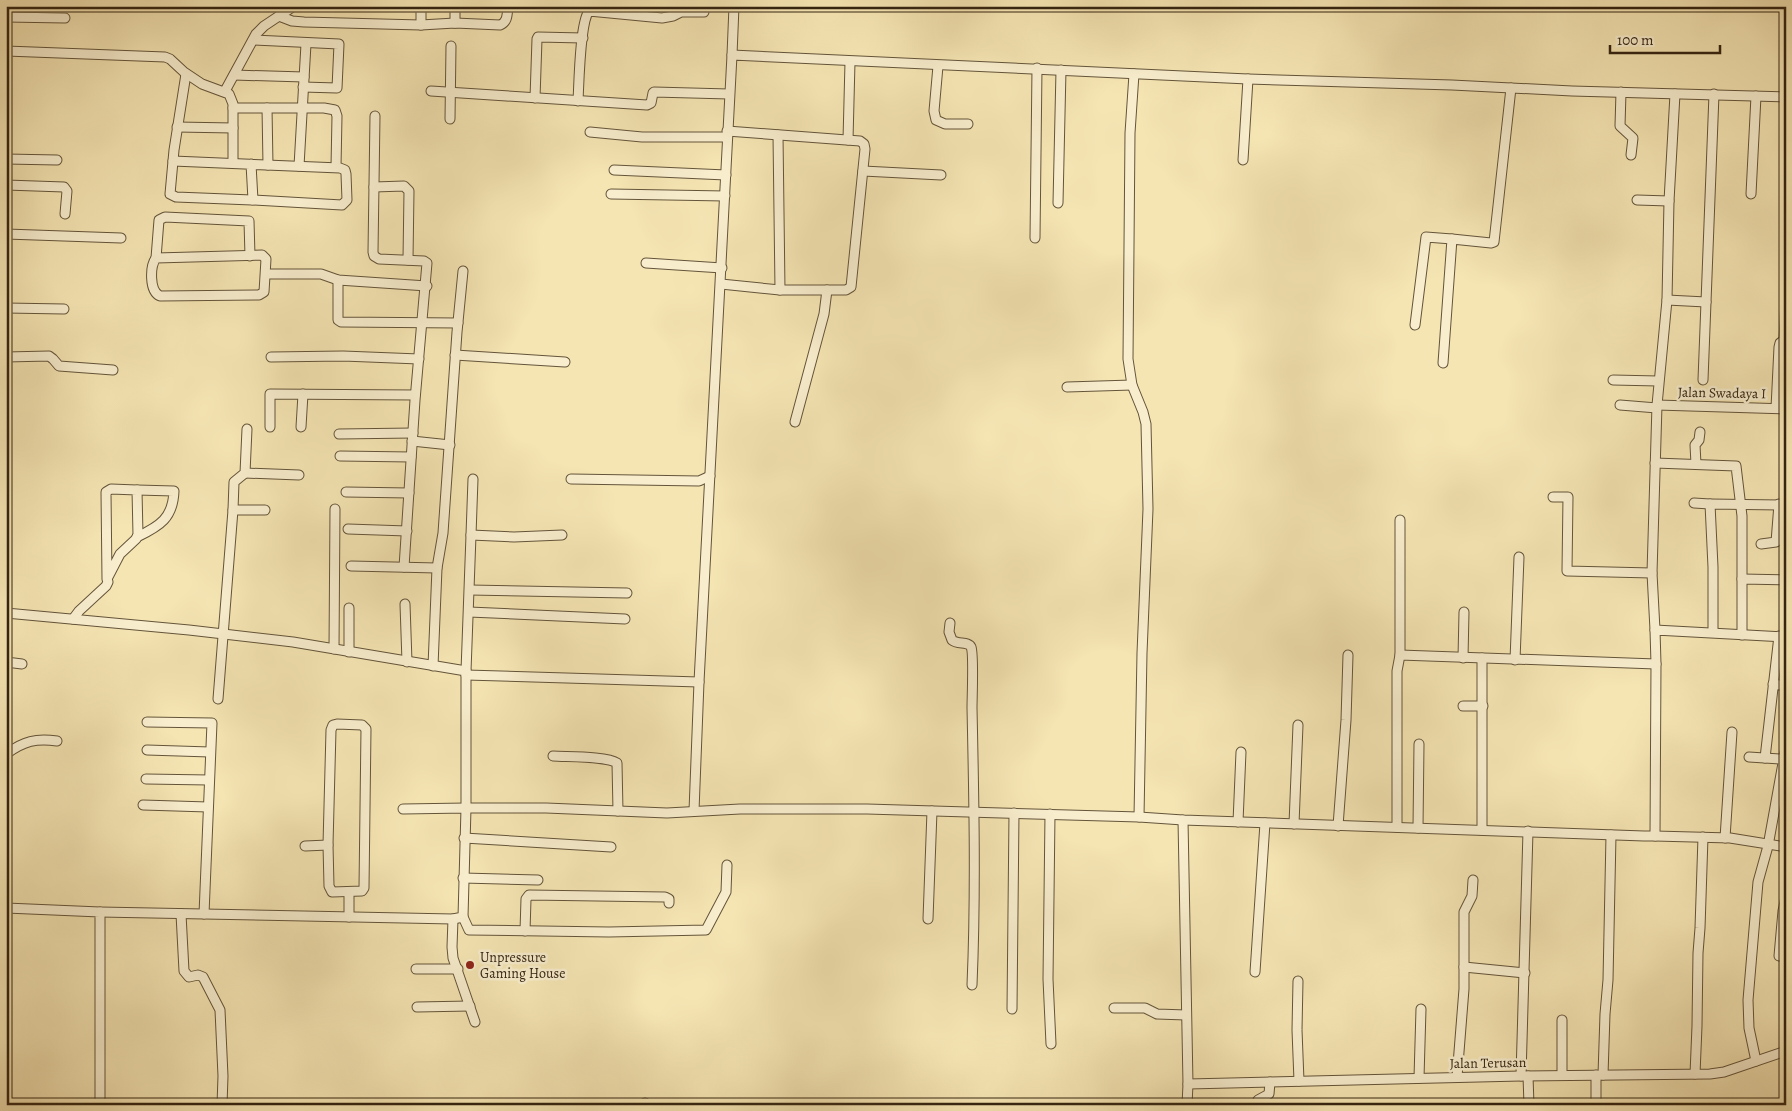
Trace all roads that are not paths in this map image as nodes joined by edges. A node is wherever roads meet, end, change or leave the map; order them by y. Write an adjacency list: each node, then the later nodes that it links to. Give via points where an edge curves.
1 (294, 6): 7 (street)
2 (421, 6): 11 (street)
3 (455, 6): 10 (street)
4 (508, 6): 10 (street, via 504,24)
5 (734, 6): 17 (street)
6 (704, 12): 12 (street, via 680,12 662,18 592,10 587,14)
7 (279, 16): 11 (street, via 292,21); 13 (street, via 264,26)
8 (6, 17): 9 (street)
9 (65, 18)
10 (455, 23): 11 (street)
11 (421, 25)
12 (583, 38): 38 (street, via 538,37); 39 (street)
13 (253, 40): 14 (street); 24 (street)
14 (306, 44): 25 (street); 27 (street, via 340,44 338,86)
15 (451, 46): 31 (street)
16 (6, 51): 22 (street, via 165,57)
17 (732, 55): 18 (street); 33 (street)
18 (850, 62): 19 (street); 51 (street)
19 (938, 66): 20 (street); 45 (street, via 936,120 945,124)
20 (1037, 68): 21 (street); 78 (street)
21 (1062, 70): 23 (street); 74 (street)
22 (186, 74): 29 (street, via 202,84); 46 (street)
23 (1134, 74): 26 (street); 111 (street, via 1130,133 1128,358)
24 (234, 75): 25 (street); 29 (street)
25 (304, 77): 27 (street)
26 (1248, 79): 28 (street); 55 (street)
27 (303, 87): 42 (street)
28 (1511, 88): 32 (street); 79 (street, via 1494,242)
29 (226, 91): 40 (street, via 232,98)
30 (431, 91): 31 (street)
31 (450, 92): 38 (street); 44 (street)
32 (1621, 92): 34 (street); 52 (street, via 1620,126 1634,138)
33 (729, 94): 39 (street, via 654,92 651,103 647,105); 49 (street)
34 (1675, 94): 35 (street); 73 (street)
35 (1714, 94): 36 (street); 94 (street)
36 (1756, 96): 37 (street); 69 (street)
37 (1786, 97)
38 (535, 98): 39 (street)
39 (578, 101)
40 (233, 108): 41 (street); 47 (street)
41 (267, 108): 42 (street); 59 (street)
42 (302, 108): 60 (street); 61 (street, via 336,111)
43 (375, 116): 67 (street)
44 (450, 120)
45 (968, 124)
46 (177, 127): 47 (street); 56 (street)
47 (233, 128): 57 (street)
48 (590, 132): 49 (street, via 642,137)
49 (727, 134): 50 (street); 64 (street)
50 (778, 135): 51 (street); 90 (street)
51 (848, 140): 63 (street, via 864,144)
52 (1631, 155)
53 (6, 159): 54 (street)
54 (57, 160)
55 (1243, 160)
56 (173, 162): 57 (street); 71 (street, via 170,194 173,197)
57 (233, 163): 58 (street)
58 (251, 164): 59 (street); 71 (street)
59 (268, 165): 60 (street)
60 (299, 166): 61 (street)
61 (336, 167): 71 (street, via 346,174 347,200 343,204)
62 (614, 170): 64 (street)
63 (863, 171): 65 (street); 91 (street, via 852,285 846,290)
64 (726, 175): 70 (street)
65 (941, 175)
66 (6, 186): 75 (street, via 64,187 67,191)
67 (374, 187): 82 (street, via 374,256); 82 (street, via 404,186 409,192)
68 (611, 194): 70 (street)
69 (1751, 194)
70 (725, 196): 84 (street)
71 (252, 200)
72 (1637, 200): 73 (street)
73 (1669, 201): 93 (street)
74 (1058, 203)
75 (65, 214)
76 (6, 234): 77 (street)
77 (121, 238)
78 (1035, 238)
79 (1452, 239): 99 (street, via 1426,237); 106 (street)
80 (250, 256): 81 (street); 81 (street, via 249,221 165,217 159,220); 86 (street, via 264,257)
81 (156, 258): 86 (street, via 153,261 152,285 160,296 258,295 264,292)
82 (408, 260): 89 (street, via 426,261)
83 (646, 263): 84 (street)
84 (722, 268): 88 (street)
85 (463, 271): 97 (street)
86 (266, 274): 87 (street, via 321,274)
87 (338, 280): 89 (street); 98 (street, via 340,322)
88 (721, 284): 90 (street); 132 (street)
89 (426, 286): 98 (street)
90 (780, 290): 91 (street)
91 (827, 290): 118 (street, via 824,314)
92 (1786, 299): 100 (street)
93 (1667, 300): 94 (street); 110 (street)
94 (1706, 302): 109 (street)
95 (6, 308): 96 (street)
96 (64, 309)
97 (458, 322): 98 (street); 101 (street)
98 (421, 323): 104 (street)
99 (1415, 325)
100 (1785, 340): 117 (street, via 1779,347)
101 (455, 354): 105 (street); 125 (street)
102 (6, 357): 107 (street, via 48,356 59,366)
103 (271, 357): 104 (street)
104 (419, 359): 114 (street)
105 (565, 362)
106 (1443, 363)
107 (113, 370)
108 (1612, 380): 110 (street)
109 (1703, 380)
110 (1658, 382): 116 (street)
111 (1132, 385): 112 (street); 221 (street, via 1146,424 1148,512)
112 (1067, 387)
113 (303, 394): 114 (street); 119 (street, via 270,394); 120 (street)
114 (415, 395): 124 (street)
115 (1620, 405): 116 (street, Jalan Swadaya I)
116 (1657, 407): 117 (street, Jalan Swadaya I); 128 (street)
117 (1781, 408)
118 (795, 422)
119 (270, 427)
120 (302, 428)
121 (247, 429): 130 (street)
122 (1700, 432): 129 (street, via 1695,445)
123 (340, 434): 124 (street)
124 (412, 437): 125 (street); 127 (street)
125 (450, 445): 156 (street)
126 (340, 456): 127 (street)
127 (411, 457): 137 (street)
128 (1655, 463): 129 (street); 157 (street)
129 (1696, 464): 141 (street, via 1736,466)
130 (245, 474): 131 (street); 144 (street, via 234,482)
131 (298, 475)
132 (710, 476): 134 (street, via 699,481); 190 (street)
133 (473, 479): 149 (street)
134 (571, 479)
135 (137, 490): 151 (street); 151 (street, via 174,491 171,511 158,527); 158 (street, via 106,492)
136 (346, 492): 137 (street)
137 (409, 493): 148 (street)
138 (1553, 497): 157 (street, via 1568,497 1567,571)
139 (1694, 503): 140 (street)
140 (1710, 504): 141 (street); 172 (street)
141 (1741, 504): 142 (street); 159 (street)
142 (1783, 505): 152 (street, via 1776,542)
143 (335, 509): 177 (street)
144 (233, 510): 145 (street); 173 (street)
145 (265, 510)
146 (1400, 520): 180 (street)
147 (348, 528): 148 (street)
148 (406, 531): 155 (street)
149 (471, 535): 150 (street); 161 (street)
150 (562, 536)
151 (137, 537): 158 (street, via 120,554)
152 (1761, 544)
153 (1519, 557): 183 (street)
154 (351, 566): 155 (street)
155 (404, 567): 156 (street)
156 (437, 568): 188 (street)
157 (1652, 573): 171 (street)
158 (107, 578): 168 (street, via 106,586 79,611)
159 (1742, 579): 160 (street); 174 (street)
160 (1786, 580)
161 (470, 590): 162 (street); 165 (street)
162 (627, 593)
163 (405, 604): 185 (street)
164 (349, 608): 178 (street)
165 (469, 612): 169 (street); 189 (street)
166 (1464, 612): 181 (street)
167 (6, 613): 168 (street)
168 (78, 619): 173 (street)
169 (625, 619)
170 (950, 623): 218 (street, via 952,640 968,643 972,651)
171 (1655, 630): 172 (street); 187 (street)
172 (1713, 632): 174 (street)
173 (223, 635): 177 (street); 193 (street)
174 (1742, 635): 175 (street)
175 (1782, 636): 176 (street)
176 (1782, 647): 191 (street)
177 (334, 649): 178 (street)
178 (349, 652): 185 (street)
179 (1348, 655): 226 (street)
180 (1400, 655): 181 (street); 227 (street, via 1397,671)
181 (1463, 658): 182 (street)
182 (1482, 658): 183 (street); 195 (street)
183 (1515, 660): 187 (street)
184 (6, 662): 186 (street)
185 (407, 662): 188 (street)
186 (22, 664)
187 (1656, 664): 232 (street)
188 (433, 666): 189 (street)
189 (466, 673): 190 (street); 213 (street)
190 (699, 682): 216 (street)
191 (1773, 684): 192 (street); 208 (street)
192 (1786, 686)
193 (218, 699)
194 (1463, 706): 195 (street)
195 (1483, 706): 229 (street)
196 (146, 722): 202 (street, via 212,722)
197 (1298, 725): 225 (street)
198 (1732, 732): 235 (street)
199 (57, 741): 204 (street, via 26,742)
200 (1419, 744): 228 (street)
201 (147, 750): 202 (street)
202 (210, 752): 210 (street)
203 (1241, 752): 223 (street)
204 (6, 754)
205 (553, 756): 215 (street, via 604,759 617,763)
206 (1783, 756): 208 (street); 238 (street)
207 (1749, 757): 208 (street)
208 (1765, 758)
209 (146, 779): 210 (street)
210 (209, 780): 212 (street)
211 (143, 805): 212 (street)
212 (208, 808): 251 (street)
213 (466, 808): 214 (street); 215 (street); 233 (street)
214 (403, 809)
215 (618, 810): 216 (street)
216 (694, 811): 217 (street, via 778,808)
217 (932, 811): 218 (street); 254 (street)
218 (974, 812): 219 (street); 264 (street, via 976,870)
219 (1014, 813): 220 (street); 268 (street)
220 (1050, 814): 221 (street); 273 (street, via 1048,979)
221 (1139, 817): 222 (street)
222 (1183, 820): 223 (street); 270 (street)
223 (1238, 822): 224 (street)
224 (1265, 823): 225 (street); 261 (street)
225 (1294, 824): 226 (street)
226 (1338, 826): 227 (street)
227 (1398, 828): 228 (street)
228 (1418, 828): 229 (street)
229 (1482, 830): 230 (street)
230 (1528, 831): 231 (street); 262 (street)
231 (1611, 835): 232 (street); 278 (street, via 1608,980)
232 (1655, 836): 234 (street)
233 (464, 838): 239 (street); 242 (street)
234 (1703, 838): 235 (street); 276 (street)
235 (1725, 838): 238 (street)
236 (328, 845): 237 (street); 245 (street, via 330,890); 245 (street, via 331,727 337,724 362,725 366,729 364,888)
237 (305, 846)
238 (1768, 846): 240 (street); 275 (street, via 1758,882 1748,1000 1749,1028)
239 (611, 847)
240 (1785, 847)
241 (727, 865): 256 (street, via 726,892 706,930)
242 (463, 878): 243 (street); 253 (street)
243 (538, 880)
244 (1473, 880): 258 (street, via 1472,896 1464,912)
245 (349, 892): 252 (street)
246 (1786, 897): 257 (street)
247 (669, 904): 256 (street, via 665,897 528,895)
248 (6, 908): 249 (street)
249 (100, 912): 250 (street); 285 (street)
250 (181, 914): 251 (street); 286 (street, via 184,972 189,977 198,974 203,977 220,1010)
251 (204, 914): 252 (street)
252 (349, 917): 255 (street)
253 (462, 917): 255 (street); 256 (street, via 469,930)
254 (928, 918)
255 (453, 919): 260 (street, via 452,954)
256 (525, 931)
257 (1778, 956)
258 (1464, 967): 262 (street); 280 (street)
259 (416, 969): 260 (street)
260 (458, 969): 265 (street)
261 (1255, 972)
262 (1525, 973): 279 (street)
263 (1298, 981): 282 (street)
264 (972, 985)
265 (470, 1006): 266 (street); 272 (street)
266 (418, 1007)
267 (1114, 1008): 270 (street, via 1145,1008 1157,1014)
268 (1012, 1009)
269 (1421, 1009): 281 (street)
270 (1186, 1015): 284 (street)
271 (1562, 1020): 277 (street)
272 (475, 1022)
273 (1051, 1044)
274 (1781, 1052): 275 (street, Jalan Terusan)
275 (1756, 1061): 276 (street, Jalan Terusan, via 1724,1072)
276 (1694, 1074): 278 (street, Jalan Terusan)
277 (1562, 1075): 278 (street, Jalan Terusan); 279 (street, Jalan Terusan)
278 (1600, 1075): 290 (street)
279 (1524, 1076): 280 (street, Jalan Terusan); 289 (street)
280 (1457, 1077): 281 (street, Jalan Terusan)
281 (1419, 1078): 282 (street, Jalan Terusan)
282 (1299, 1081): 283 (street, Jalan Terusan)
283 (1270, 1082): 284 (street, Jalan Terusan); 288 (street, via 1269,1094 1258,1100)
284 (1188, 1084): 287 (street)
285 (100, 1105)
286 (222, 1105)
287 (1187, 1105)
288 (1256, 1105)
289 (1528, 1105)
290 (1596, 1105)

